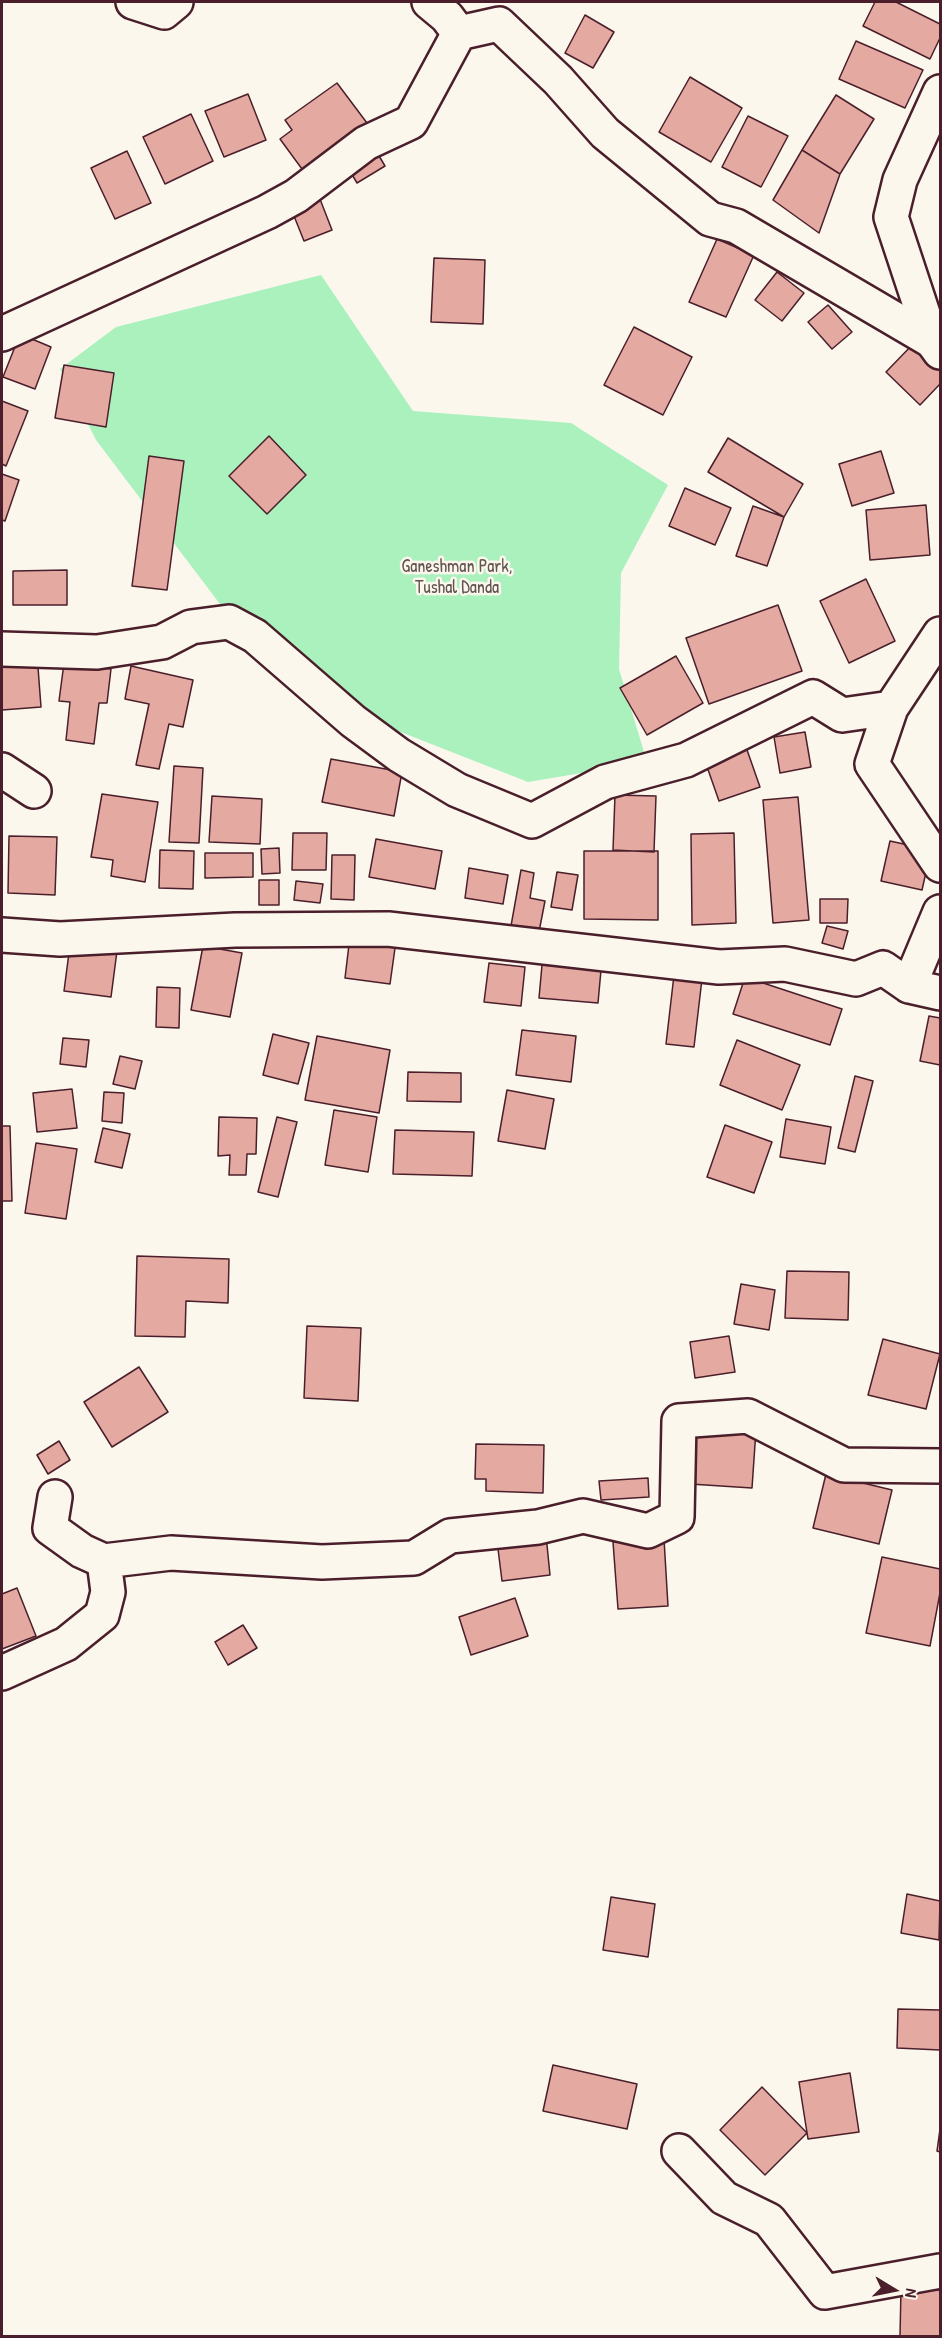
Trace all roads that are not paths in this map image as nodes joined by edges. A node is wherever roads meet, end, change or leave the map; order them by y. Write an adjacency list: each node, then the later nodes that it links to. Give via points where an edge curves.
1 (133, 2): 2 (street, via 164,12)
2 (176, 2)
3 (429, 2): 4 (street)
4 (459, 33): 6 (street, via 411,122 366,143 296,196 267,212); 7 (street, via 500,24 605,133 710,219 736,226)
5 (940, 92): 7 (street, via 900,180 891,217)
6 (2, 334)
7 (936, 347)
8 (940, 634): 10 (street)
9 (2, 649): 10 (street, via 97,652 162,642 191,627 229,622 255,636 353,721 399,755 457,790 532,821 604,782 686,760 813,697 842,715)
10 (891, 708): 13 (street, via 872,764)
11 (2, 770): 12 (street)
12 (33, 791)
13 (940, 866)
14 (940, 912): 16 (street)
15 (2, 935): 16 (street, via 60,939 235,930 388,929 719,967 784,964 855,980 883,968)
16 (909, 986): 17 (street)
17 (940, 993)
18 (940, 1466): 20 (street, via 844,1465 748,1416 678,1421 677,1517 648,1530 583,1516 538,1527 450,1536 414,1558 322,1562 171,1553)
19 (55, 1497): 20 (street, via 50,1528 82,1551)
20 (105, 1561): 21 (street, via 108,1592 102,1615 66,1644)
21 (2, 1673)
22 (679, 2151): 23 (street, via 724,2198 769,2220 825,2292)
23 (940, 2271)

